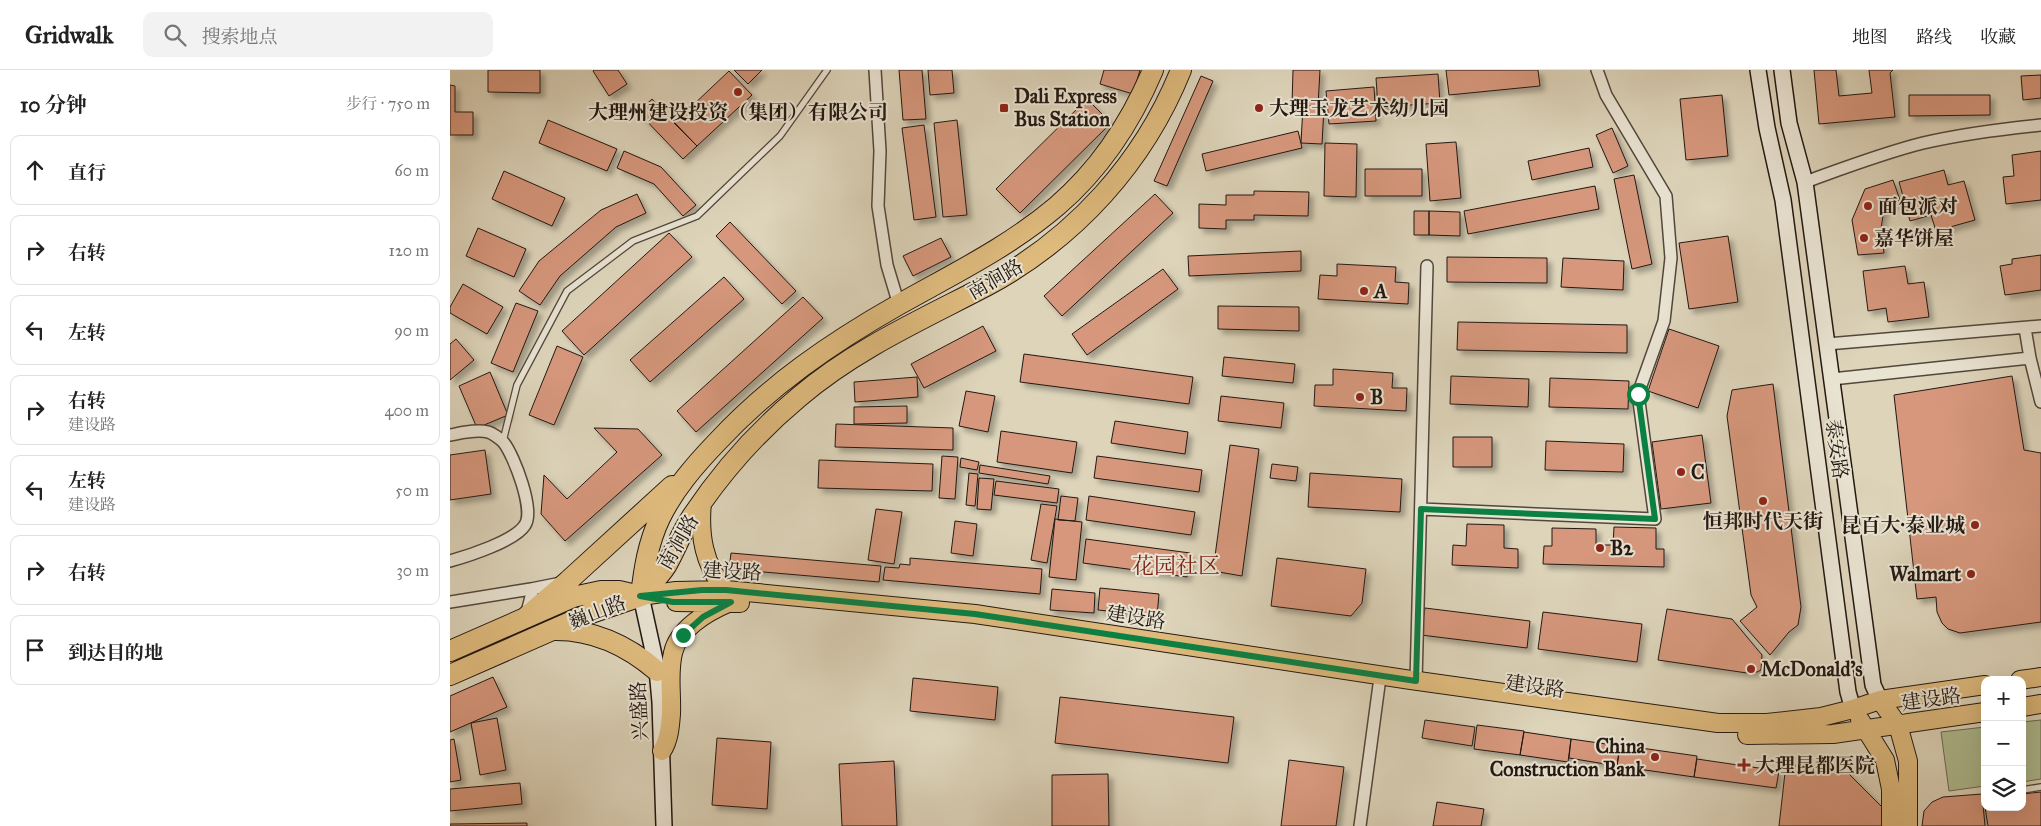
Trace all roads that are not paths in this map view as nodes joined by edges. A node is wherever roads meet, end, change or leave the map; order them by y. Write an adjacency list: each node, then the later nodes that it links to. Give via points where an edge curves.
1 (827, 70): 20 (lane, via 780,136 697,216 633,240 567,291 517,385)
2 (875, 70): 11 (street, via 880,151 878,206 887,264)
3 (1153, 70): 11 (highway, 南涧路, via 1133,113 1115,141 1068,195 1004,245)
4 (1181, 70): 12 (highway, 南涧路, via 1140,148 1116,180 1077,221 1006,274)
5 (1597, 70): 23 (street, via 1606,95 1666,196 1672,258 1664,321 1638,394 1655,519)
6 (1758, 70): 43 (main road, 泰安路, via 1782,200)
7 (1782, 70): 9 (main road, 泰安路, via 1789,123)
8 (2041, 125): 9 (street, via 1923,143)
9 (1805, 182): 15 (main road, 泰安路)
10 (1427, 266): 23 (street)
11 (899, 304): 12 (highway); 21 (highway, 南涧路, via 821,352 776,385)
12 (909, 325): 22 (highway, 南涧路, via 836,368 780,413)
13 (2041, 326): 14 (street)
14 (2025, 328): 15 (street); 16 (street)
15 (1827, 344): 17 (main road, 泰安路)
16 (2030, 358): 17 (street); 18 (street)
17 (1832, 379): 40 (main road, 泰安路, via 1873,686)
18 (2041, 402)
19 (450, 435): 20 (street, via 488,432)
20 (503, 442): 24 (street, via 515,464 528,505 525,525 515,534 478,553)
21 (700, 459): 25 (highway); 27 (highway, 南涧路, via 676,490 659,520 648,552)
22 (702, 502): 27 (highway, 南涧路, via 689,520 666,567); 28 (main road, via 701,528 705,553)
23 (1421, 509): 37 (street)
24 (450, 561)
25 (568, 581): 26 (street); 30 (highway)
26 (531, 589): 29 (street); 30 (street)
27 (640, 596): 28 (main road, 建设路, via 673,602); 30 (highway, 巍山路, via 611,590 591,592); 31 (highway, 巍山路); 33 (main road, 兴盛路)
28 (728, 596): 37 (main road, 建设路, via 975,614); 38 (main road, 建设路, via 979,626); 47 (main road, via 695,623 674,648 670,725)
29 (450, 602)
30 (526, 617): 32 (highway, 巍山路)
31 (552, 630): 33 (highway, via 584,632 616,643); 34 (highway, 巍山路)
32 (450, 651)
33 (657, 671): 47 (main road, 兴盛路)
34 (450, 675)
35 (2041, 677): 36 (main road)
36 (2026, 679)
37 (1416, 681): 43 (main road, 建设路, via 1718,723 1767,723 1820,717)
38 (1379, 685): 46 (main road, 建设路, via 1723,735 1832,734); 51 (street)
39 (1981, 686): 40 (main road, 建设路)
40 (1880, 700): 43 (main road, 建设路); 45 (main road, 泰安路)
41 (2041, 704): 42 (main road)
42 (2026, 706)
43 (1853, 709): 46 (main road, 泰安路)
44 (1981, 713): 45 (main road, 建设路)
45 (1898, 725): 46 (main road, 建设路); 53 (main road, 泰安路, via 1908,761)
46 (1866, 730): 52 (main road, 泰安路, via 1885,760 1891,789)
47 (662, 751): 50 (main road, 兴盛路)
48 (2041, 787): 49 (lane)
49 (2026, 789)
50 (664, 826)
51 (1360, 826)
52 (1891, 826)
53 (1908, 826)

